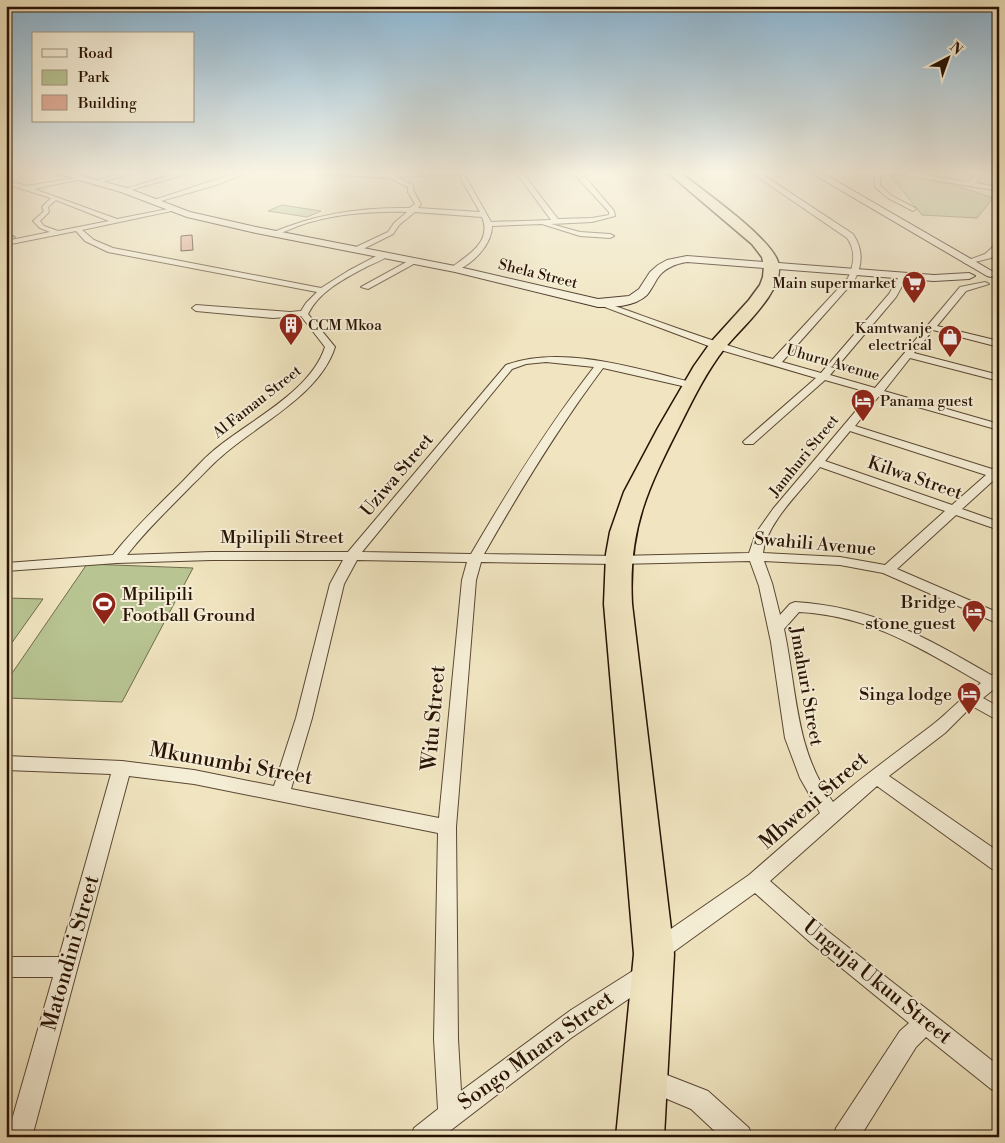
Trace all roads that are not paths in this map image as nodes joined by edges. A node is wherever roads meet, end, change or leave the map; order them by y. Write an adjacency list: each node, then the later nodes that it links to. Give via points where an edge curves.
1 (39, 224): 13 (street)
2 (97, 224): 12 (street)
3 (233, 224): 14 (main road, Shela Street)
4 (296, 224): 14 (street)
5 (396, 224): 19 (street, via 391,233)
6 (489, 224): 23 (street, via 487,241)
7 (540, 224): 15 (street, via 580,234)
8 (597, 224): 15 (street)
9 (736, 224): 22 (highway, via 765,249)
10 (832, 224): 24 (street, via 850,236 856,245)
11 (894, 224): 26 (main road)
12 (77, 228): 13 (street); 28 (street, via 86,239 111,250)
13 (56, 232): 16 (street)
14 (273, 234): 19 (main road, Shela Street)
15 (610, 236): 17 (street)
16 (8, 242)
17 (618, 242)
18 (999, 246): 26 (street, via 988,256)
19 (356, 250): 20 (main road, Shela Street)
20 (385, 255): 21 (main road, Shela Street); 28 (street)
21 (415, 261): 23 (main road, Shela Street); 27 (street)
22 (773, 265): 24 (main road, Shela Street); 29 (main road, Shela Street, via 702,259 676,261 658,270 643,292 634,298 614,303); 34 (highway, via 771,278 764,290)
23 (455, 269): 29 (main road, Shela Street)
24 (856, 272): 25 (main road, Shela Street); 36 (street)
25 (904, 276): 26 (main road, Shela Street); 38 (street, via 893,294)
26 (977, 277): 32 (street, Jamhuri Street)
27 (365, 287)
28 (321, 290): 31 (street)
29 (598, 302): 34 (street, Uhuru Avenue)
30 (196, 308): 31 (street, via 273,315)
31 (304, 313): 52 (street, Al Famau Street, via 330,347 315,376 218,452 132,539)
32 (932, 327): 33 (street); 35 (street, Jamhuri Street)
33 (999, 344)
34 (717, 346): 36 (street, Uhuru Avenue); 40 (highway)
35 (910, 355): 39 (street); 41 (street, Jamhuri Street)
36 (776, 362): 38 (street, Uhuru Avenue)
37 (600, 366): 40 (street, Uziwa Street); 49 (street, Uziwa Street, via 542,359 525,360 509,368); 51 (street, Witu Street, via 561,417)
38 (824, 376): 41 (street, Uhuru Avenue); 44 (street)
39 (999, 378)
40 (691, 385): 53 (highway, via 634,494 624,522)
41 (877, 391): 42 (street, Jamhuri Street); 43 (street, Uhuru Avenue)
42 (848, 427): 45 (street, Jamhuri Street); 46 (street)
43 (999, 427)
44 (749, 442)
45 (819, 463): 47 (street, Kilwa Street); 50 (street, Jamhuri Street, via 770,521)
46 (997, 472): 47 (street)
47 (954, 510): 48 (street, Kilwa Street); 55 (street)
48 (999, 526)
49 (352, 556): 51 (street, Mpilipili Street); 52 (street, Mpilipili Street); 64 (street, Uziwa Street, via 338,584 304,718)
50 (756, 557): 53 (street, Swahili Avenue); 55 (street, Swahili Avenue, via 840,561); 57 (street, Jmahuri Street)
51 (475, 558): 53 (street, Mpilipili Street); 66 (street, Witu Street, via 468,589)
52 (117, 559): 54 (street, Mpilipili Street)
53 (617, 560): 69 (highway, via 618,604)
54 (6, 567)
55 (888, 570): 56 (street, Swahili Avenue)
56 (999, 619)
57 (776, 629): 58 (street, via 795,607 847,613 879,623); 65 (street, Jmahuri Street, via 798,757 819,798)
58 (995, 679): 59 (street, Mbweni Street)
59 (971, 698): 60 (street); 63 (street, Mbweni Street, via 939,729)
60 (999, 715)
61 (6, 763): 62 (street, Mkunumbi Street)
62 (122, 768): 64 (street, Mkunumbi Street, via 194,777); 71 (street, Matondini Street)
63 (876, 776): 65 (street, Mbweni Street); 67 (street)
64 (280, 794): 66 (street, Mkunumbi Street)
65 (832, 815): 68 (street, Mbweni Street)
66 (447, 827): 75 (street, Witu Street, via 446,1039)
67 (999, 863)
68 (756, 881): 69 (street, Mbweni Street); 72 (street, Unguja Ukuu Street, via 818,936)
69 (654, 962): 73 (highway); 75 (street, Songo Mnara Street)
70 (6, 967): 71 (street)
71 (67, 967): 76 (street, Matondini Street)
72 (926, 1022): 74 (street, Unguja Ukuu Street); 80 (street, via 908,1039)
73 (644, 1078): 78 (highway); 79 (street, via 699,1100)
74 (999, 1081)
75 (450, 1113): 77 (street, Songo Mnara Street)
76 (19, 1137)
77 (423, 1137)
78 (640, 1137)
79 (740, 1137)
80 (845, 1137)

